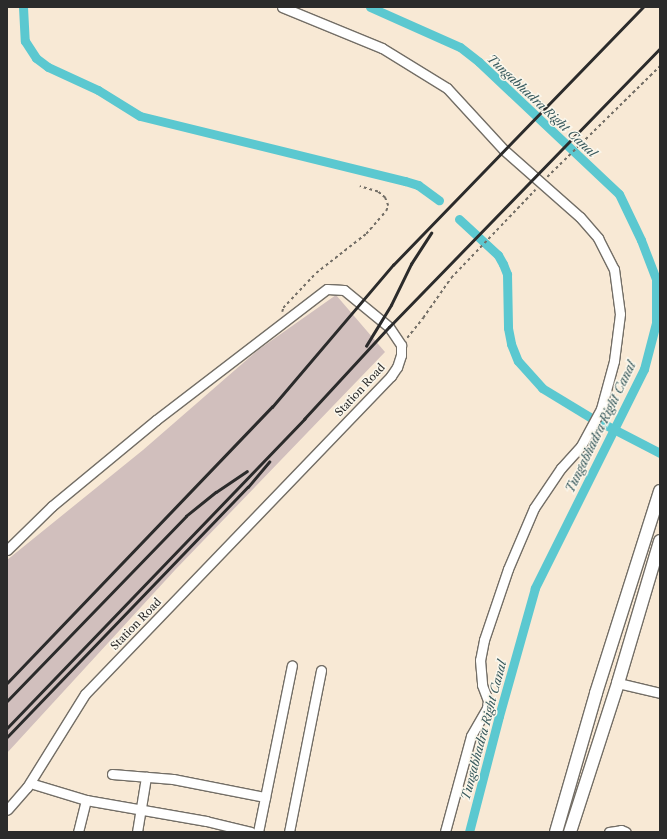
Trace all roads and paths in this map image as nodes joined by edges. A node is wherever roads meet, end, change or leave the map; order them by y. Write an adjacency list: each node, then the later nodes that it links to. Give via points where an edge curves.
1 (282, 7): 27 (street, via 382,48 447,88 504,150 580,217 598,238 614,269 620,314 614,361 601,409 581,446 561,468 534,508 503,583 480,660 487,708 471,736)
2 (660, 66): 3 (path)
3 (544, 180)
4 (539, 186): 7 (path, via 451,278)
5 (360, 187): 6 (path, via 378,192 385,198 388,206 386,211 366,234 316,273 296,294 282,313)
6 (286, 321): 7 (street, via 327,289 344,290 389,327); 10 (street, via 156,420 52,506)
7 (401, 345): 17 (street, Station Road, via 401,355 391,376 85,694)
8 (660, 491): 28 (main road, via 596,693)
9 (660, 541): 13 (main road)
10 (7, 550)
11 (292, 665): 18 (street)
12 (321, 670): 26 (street)
13 (618, 683): 14 (street); 29 (main road)
14 (660, 693)
15 (112, 774): 16 (street)
16 (146, 777): 18 (street); 20 (street)
17 (30, 783): 19 (street); 21 (street, Station Road)
18 (265, 797): 25 (street)
19 (86, 800): 20 (street); 22 (street)
20 (141, 809): 23 (street); 24 (street)
21 (7, 810)
22 (78, 832)
23 (137, 832)
24 (251, 832)
25 (258, 832)
26 (289, 832)
27 (445, 832)
28 (556, 832)
29 (570, 832)
30 (609, 832): 31 (street)
31 (626, 832)

